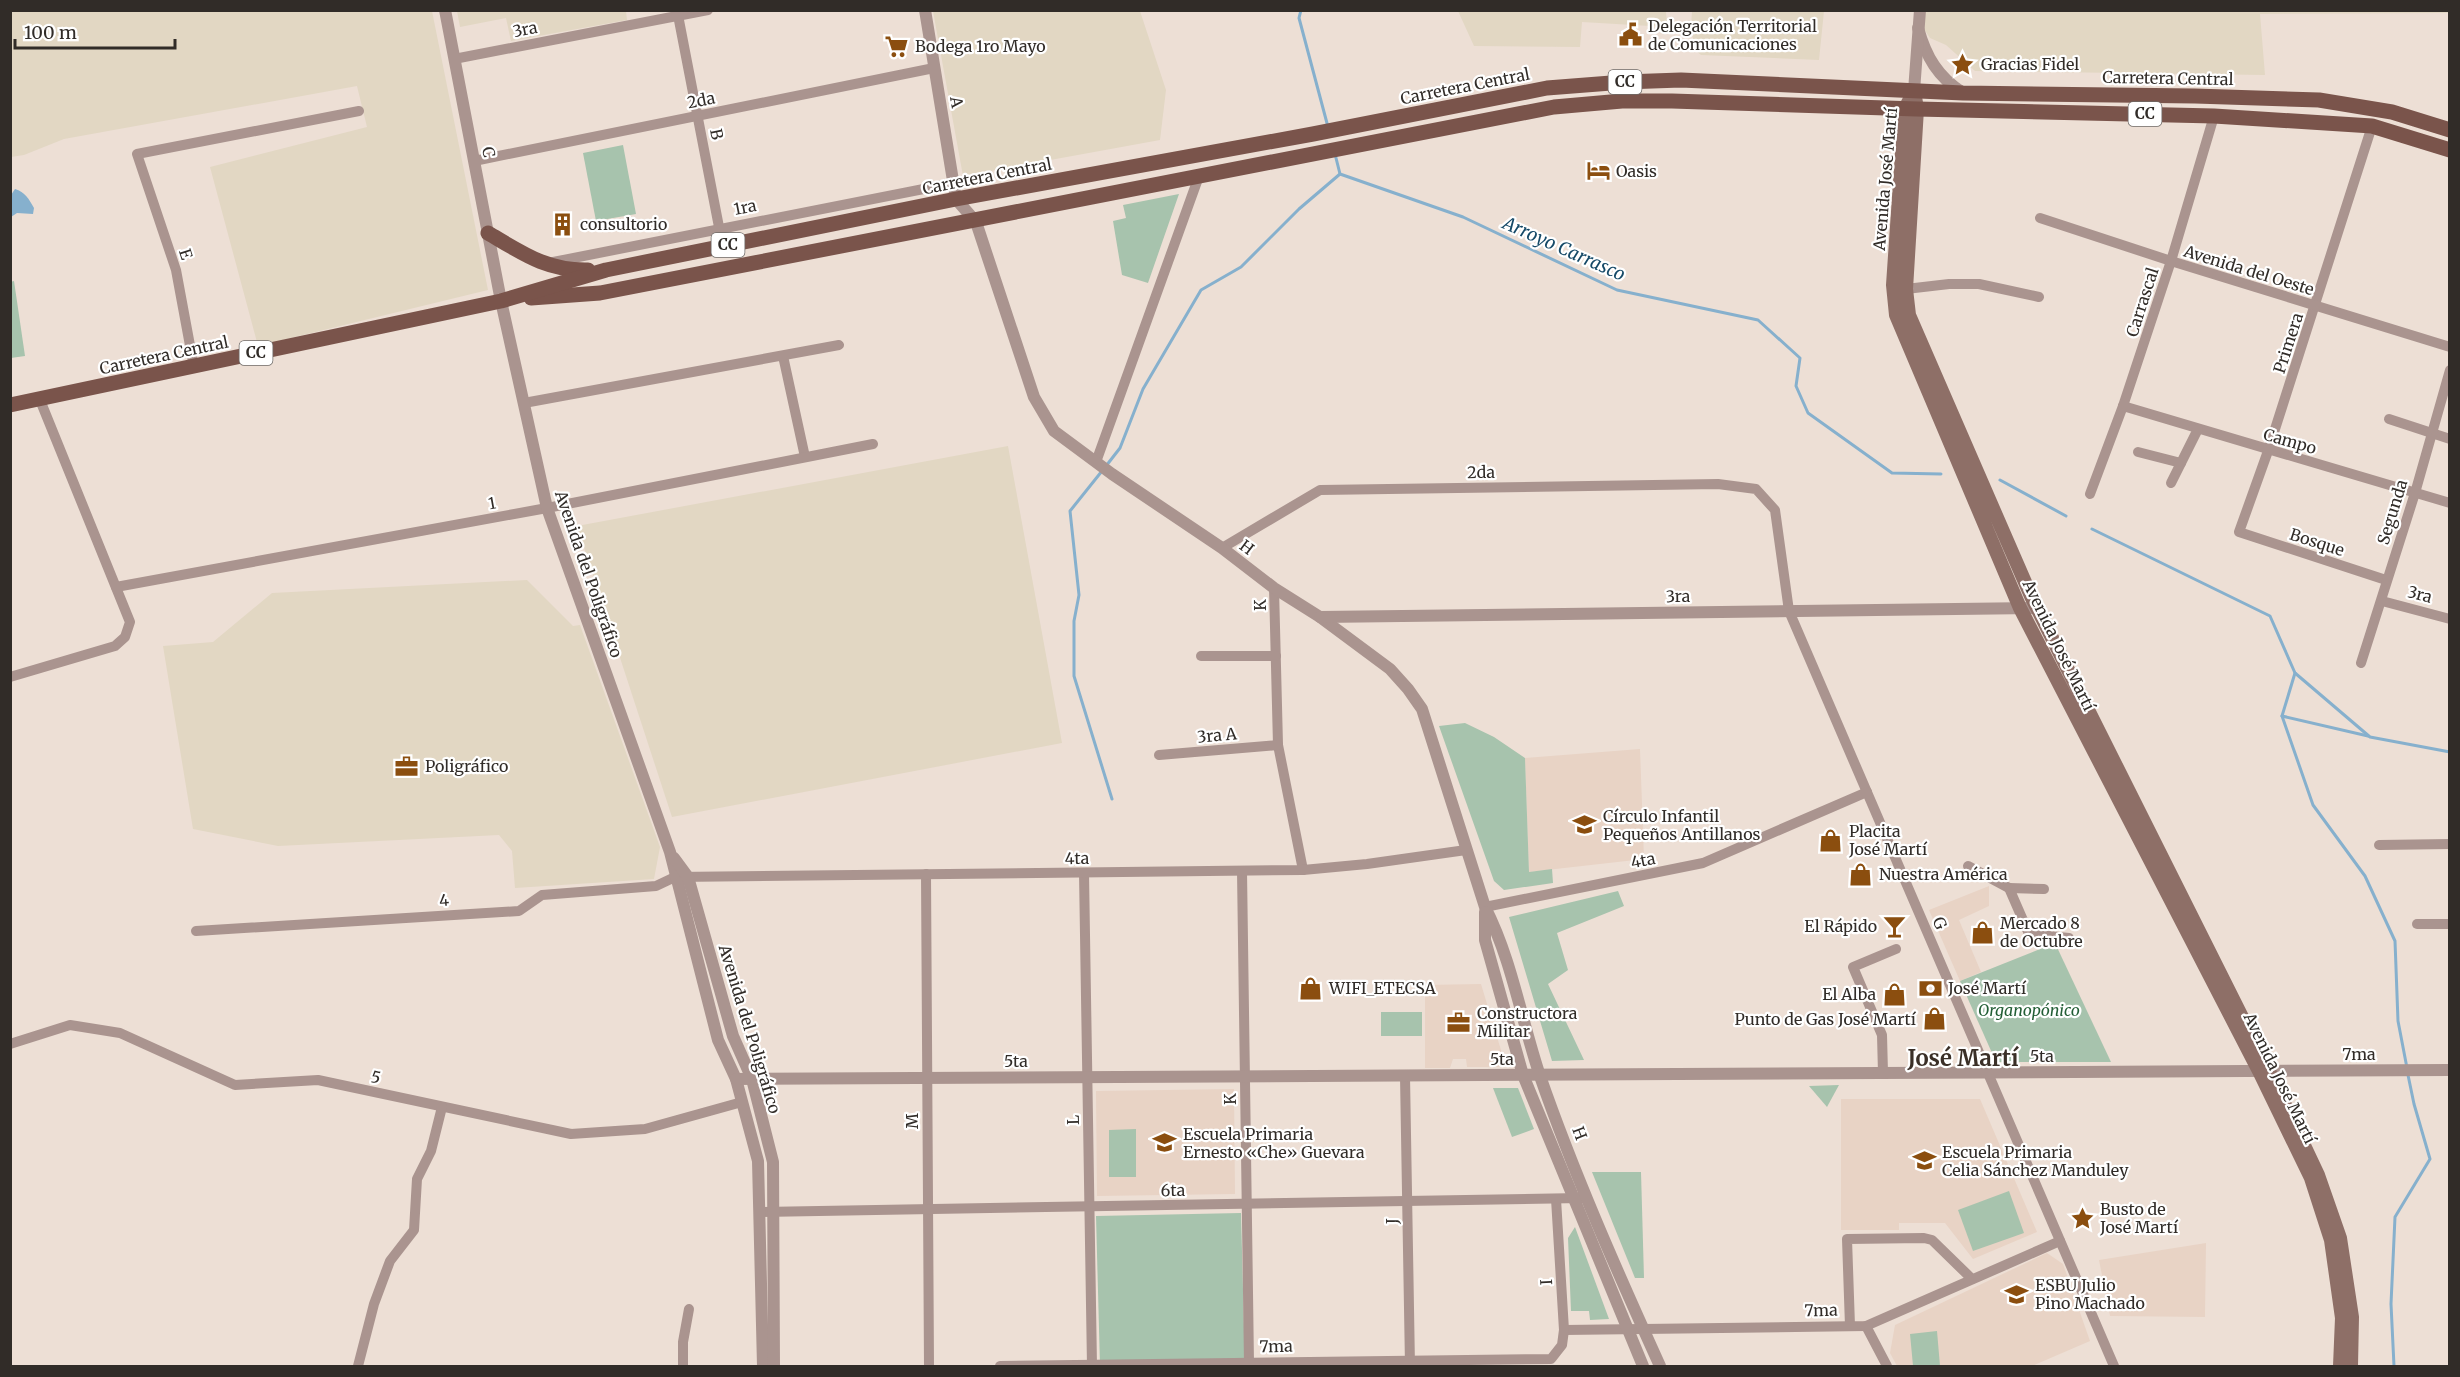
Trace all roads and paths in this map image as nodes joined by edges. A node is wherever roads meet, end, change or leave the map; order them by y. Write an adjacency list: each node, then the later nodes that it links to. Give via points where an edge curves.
1 (445, 10): 7 (street, C)
2 (708, 10): 5 (street, 3ra)
3 (925, 10): 8 (street, A)
4 (1920, 10): 6 (street)
5 (678, 14): 7 (street, 3ra); 15 (street, B)
6 (1918, 28): 10 (street); 11 (street, via 1934,66)
7 (454, 59): 20 (street, C)
8 (934, 68): 15 (street, 2da); 22 (street, A)
9 (1681, 80): 10 (main road, Carretera Central / CC); 12 (main road); 23 (main road, Carretera Central / CC, via 1547,88)
10 (1914, 91): 11 (main road, Carretera Central / CC); 13 (main road, Avenida José Martí)
11 (1963, 93): 18 (main road, Carretera Central / CC, via 2319,100 2392,112)
12 (1672, 100): 13 (main road, Carretera Central / CC); 21 (main road, Carretera Central / CC, via 1554,107)
13 (1911, 109): 16 (main road, Carretera Central / CC); 31 (main road, Avenida José Martí); 66 (main road, Avenida José Martí, via 1893,285 1896,315)
14 (359, 111): 38 (street, E, via 137,154 176,270)
15 (698, 116): 20 (street, 2da); 26 (street, B)
16 (2214, 116): 17 (main road, Carretera Central / CC); 28 (street, Carrascal)
17 (2372, 126): 19 (main road, Carretera Central / CC); 34 (street, Primera)
18 (2450, 130)
19 (2450, 150)
20 (474, 161): 27 (street, C)
21 (1199, 177): 25 (main road, Carretera Central / CC); 52 (street)
22 (954, 183): 23 (street, A); 26 (street, 1ra)
23 (956, 199): 25 (street); 30 (main road, Carretera Central / CC)
24 (2040, 218): 28 (street, Avenida del Oeste)
25 (976, 222): 33 (main road, Carretera Central / CC, via 600,293); 52 (street, H, via 1039,406 1054,431)
26 (719, 227): 29 (street, 1ra)
27 (488, 233): 29 (main road); 33 (street, C)
28 (2171, 261): 34 (street, Avenida del Oeste); 43 (street, Carrascal)
29 (542, 264): 30 (main road, via 571,270)
30 (606, 270): 33 (main road, Carretera Central / CC)
31 (1906, 289): 32 (street, via 1979,284); 67 (main road, Avenida José Martí, via 1909,315)
32 (2039, 297)
33 (501, 301): 38 (main road, Carretera Central / CC); 41 (street, Avenida del Poligráfico)
34 (2316, 306): 36 (street, Avenida del Oeste); 49 (street, Primera)
35 (839, 345): 37 (street)
36 (2450, 347)
37 (783, 356): 41 (street); 51 (street)
38 (194, 367): 40 (main road, Carretera Central / CC)
39 (2450, 370): 46 (street, Segunda)
40 (40, 400): 42 (main road, Carretera Central / CC); 63 (street)
41 (524, 403): 59 (street, Avenida del Poligráfico)
42 (10, 405)
43 (2123, 406): 45 (street, Campo); 57 (street, Carrascal)
44 (2389, 419): 46 (street)
45 (2198, 429): 49 (street, Campo); 53 (street)
46 (2430, 434): 47 (street); 56 (street, Segunda)
47 (2450, 439)
48 (873, 444): 51 (street, 1)
49 (2268, 451): 56 (street, Campo); 60 (street, Primera)
50 (2138, 452): 53 (street)
51 (805, 457): 59 (street, 1)
52 (1096, 462): 61 (street, H)
53 (2181, 463): 54 (street)
54 (2171, 483)
55 (1756, 489): 61 (street, 2da, via 1718,483 1320,490); 68 (street, G, via 1775,510)
56 (2415, 493): 58 (street, Campo); 62 (street, Segunda)
57 (2090, 494)
58 (2450, 503)
59 (547, 508): 63 (street, 1); 86 (street, Avenida del Poligráfico)
60 (2239, 532): 62 (street, Bosque)
61 (1222, 548): 64 (street, H)
62 (2386, 580): 65 (street, Segunda)
63 (116, 587): 74 (street, via 130,622 125,637 115,646)
64 (1274, 588): 69 (street, H); 72 (street, K)
65 (2382, 601): 70 (street, 3ra); 73 (street, Segunda)
66 (2020, 608): 67 (street, 3ra); 68 (street, 3ra); 97 (main road, Avenida José Martí)
67 (2037, 608): 97 (main road, Avenida José Martí)
68 (1789, 610): 69 (street, 3ra); 77 (street, G)
69 (1320, 617): 80 (street, H, via 1390,669 1422,710)
70 (2450, 619)
71 (1201, 656): 72 (street)
72 (1276, 656): 75 (street, K)
73 (2361, 663)
74 (10, 678)
75 (1278, 745): 76 (street, 3ra A); 82 (street, K)
76 (1159, 755)
77 (1867, 792): 89 (street, 4ta, via 1702,863); 99 (street, G)
78 (2450, 843): 79 (street)
79 (2379, 844)
80 (1466, 850): 82 (street, 4ta); 89 (street, H)
81 (1968, 866): 87 (street)
82 (1303, 870): 83 (street, 4ta)
83 (1242, 871): 84 (street, 4ta); 103 (street, K)
84 (1084, 873): 85 (street, 4ta); 105 (street, L)
85 (926, 874): 86 (street, 4ta); 104 (street, M)
86 (681, 877): 92 (street, 4, via 656,886 542,896 519,910); 106 (street, Avenida del Poligráfico, via 733,1036); 107 (street, Avenida del Poligráfico, via 718,1040)
87 (2009, 888): 88 (street); 93 (street, via 2029,934)
88 (2044, 889)
89 (1485, 907): 100 (street, H, via 1485,940); 101 (street, H, via 1499,936)
90 (2417, 924): 91 (street)
91 (2450, 924)
92 (196, 931)
93 (2069, 938)
94 (1896, 949): 98 (street, via 1853,968 1882,1035)
95 (10, 1044): 109 (street, 5, via 70,1025 120,1033 235,1085 318,1080)
96 (2450, 1070): 97 (street, 7ma)
97 (2264, 1071): 99 (street, 5ta); 140 (main road, Avenida José Martí, via 2311,1178 2331,1240 2342,1318); 141 (main road, Avenida José Martí, via 2318,1175 2340,1238 2352,1317)
98 (1883, 1073): 99 (street, 5ta); 101 (street, 5ta)
99 (1989, 1073): 118 (street, G)
100 (1522, 1075): 101 (street, 5ta); 102 (street, 5ta); 112 (street, H)
101 (1540, 1075): 110 (street, H)
102 (1405, 1076): 103 (street, 5ta); 113 (street, J)
103 (1245, 1077): 105 (street, 5ta); 114 (street, K)
104 (927, 1078): 105 (street, 5ta); 106 (street, 5ta); 116 (street, M)
105 (1087, 1078): 115 (street, L)
106 (752, 1079): 107 (street, 5ta); 117 (street, Avenida del Poligráfico, via 773,1162)
107 (736, 1080): 108 (street, Avenida del Poligráfico)
108 (742, 1102): 109 (street, 5, via 645,1129 571,1134); 117 (street, Avenida del Poligráfico, via 758,1161)
109 (442, 1107): 129 (street, via 431,1151 417,1179 414,1230 390,1261)
110 (1588, 1198): 112 (street, 6ta); 124 (street, H)
111 (1556, 1199): 112 (street, 6ta); 113 (street, 6ta); 125 (street, I)
112 (1572, 1199): 123 (street, H)
113 (1407, 1201): 114 (street, 6ta); 128 (street, J)
114 (1246, 1204): 115 (street, 6ta); 127 (street, K)
115 (1089, 1207): 116 (street, 6ta); 135 (street, L)
116 (928, 1209): 117 (street, 6ta); 133 (street, M)
117 (766, 1212): 131 (street, Avenida del Poligráfico); 132 (street, Avenida del Poligráfico)
118 (2060, 1240): 119 (street, 7ma); 139 (street, G)
119 (1972, 1279): 121 (street, via 1932,1240 1847,1239); 122 (street, 7ma)
120 (689, 1309): 130 (street)
121 (1850, 1326): 122 (street, 7ma); 124 (street, 7ma)
122 (1866, 1326): 138 (street)
123 (1626, 1329): 124 (street, 7ma); 125 (street, 7ma); 136 (street, H)
124 (1643, 1329): 137 (street, H)
125 (1564, 1330): 126 (street, I, via 1562,1345)
126 (1551, 1359): 128 (street, 7ma)
127 (1249, 1363): 128 (street, 7ma); 135 (street, 7ma)
128 (1410, 1363)
129 (358, 1366)
130 (683, 1366)
131 (763, 1366)
132 (774, 1366)
133 (929, 1366)
134 (1000, 1366): 135 (street, 7ma)
135 (1092, 1366)
136 (1643, 1366)
137 (1660, 1366)
138 (1887, 1366)
139 (2114, 1366)
140 (2340, 1366)
141 (2351, 1366)

